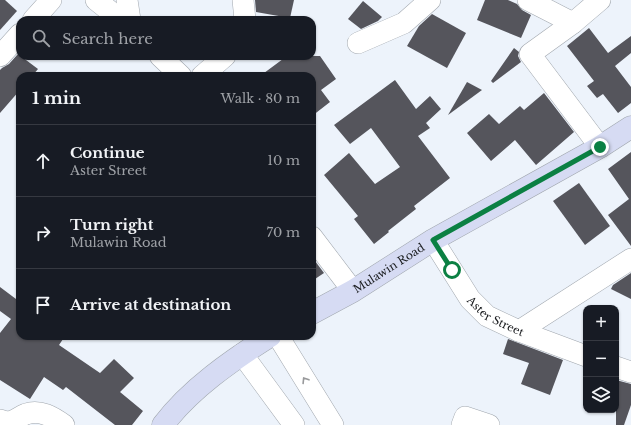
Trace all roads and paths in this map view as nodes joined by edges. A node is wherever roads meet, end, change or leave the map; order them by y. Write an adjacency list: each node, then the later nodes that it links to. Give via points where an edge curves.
1 (51, 0): 8 (street)
2 (96, 0): 9 (street)
3 (126, 0): 10 (street)
4 (243, 0): 11 (street)
5 (430, 0): 14 (street, via 404,23)
6 (528, 0): 12 (street)
7 (600, 0): 12 (street)
8 (37, 16)
9 (116, 16)
10 (129, 16)
11 (245, 16)
12 (572, 23): 21 (street, via 530,54)
13 (16, 38): 15 (street)
14 (358, 43)
15 (0, 56)
16 (164, 60): 18 (street)
17 (220, 60): 19 (street)
18 (177, 72)
19 (207, 72)
20 (631, 127): 21 (main road, Mulawin Road)
21 (600, 147): 22 (main road, Mulawin Road)
22 (433, 240): 25 (main road, Mulawin Road); 27 (street, Aster Street, via 470,299 487,316)
23 (316, 242): 25 (street)
24 (631, 259): 27 (street)
25 (353, 291): 26 (main road, Mulawin Road)
26 (316, 311)
27 (519, 331): 31 (street, Aster Street)
28 (264, 340): 30 (main road)
29 (280, 340): 34 (street, one-way to 29)
30 (242, 354): 37 (main road, via 205,382); 38 (street)
31 (583, 355)
32 (619, 368): 33 (street)
33 (631, 372)
34 (328, 417): 39 (street)
35 (0, 420): 36 (street, via 15,421 26,414 40,412)
36 (64, 425)
37 (163, 425)
38 (294, 425)
39 (298, 425)
40 (462, 425): 41 (street, via 465,417)
41 (489, 425)

